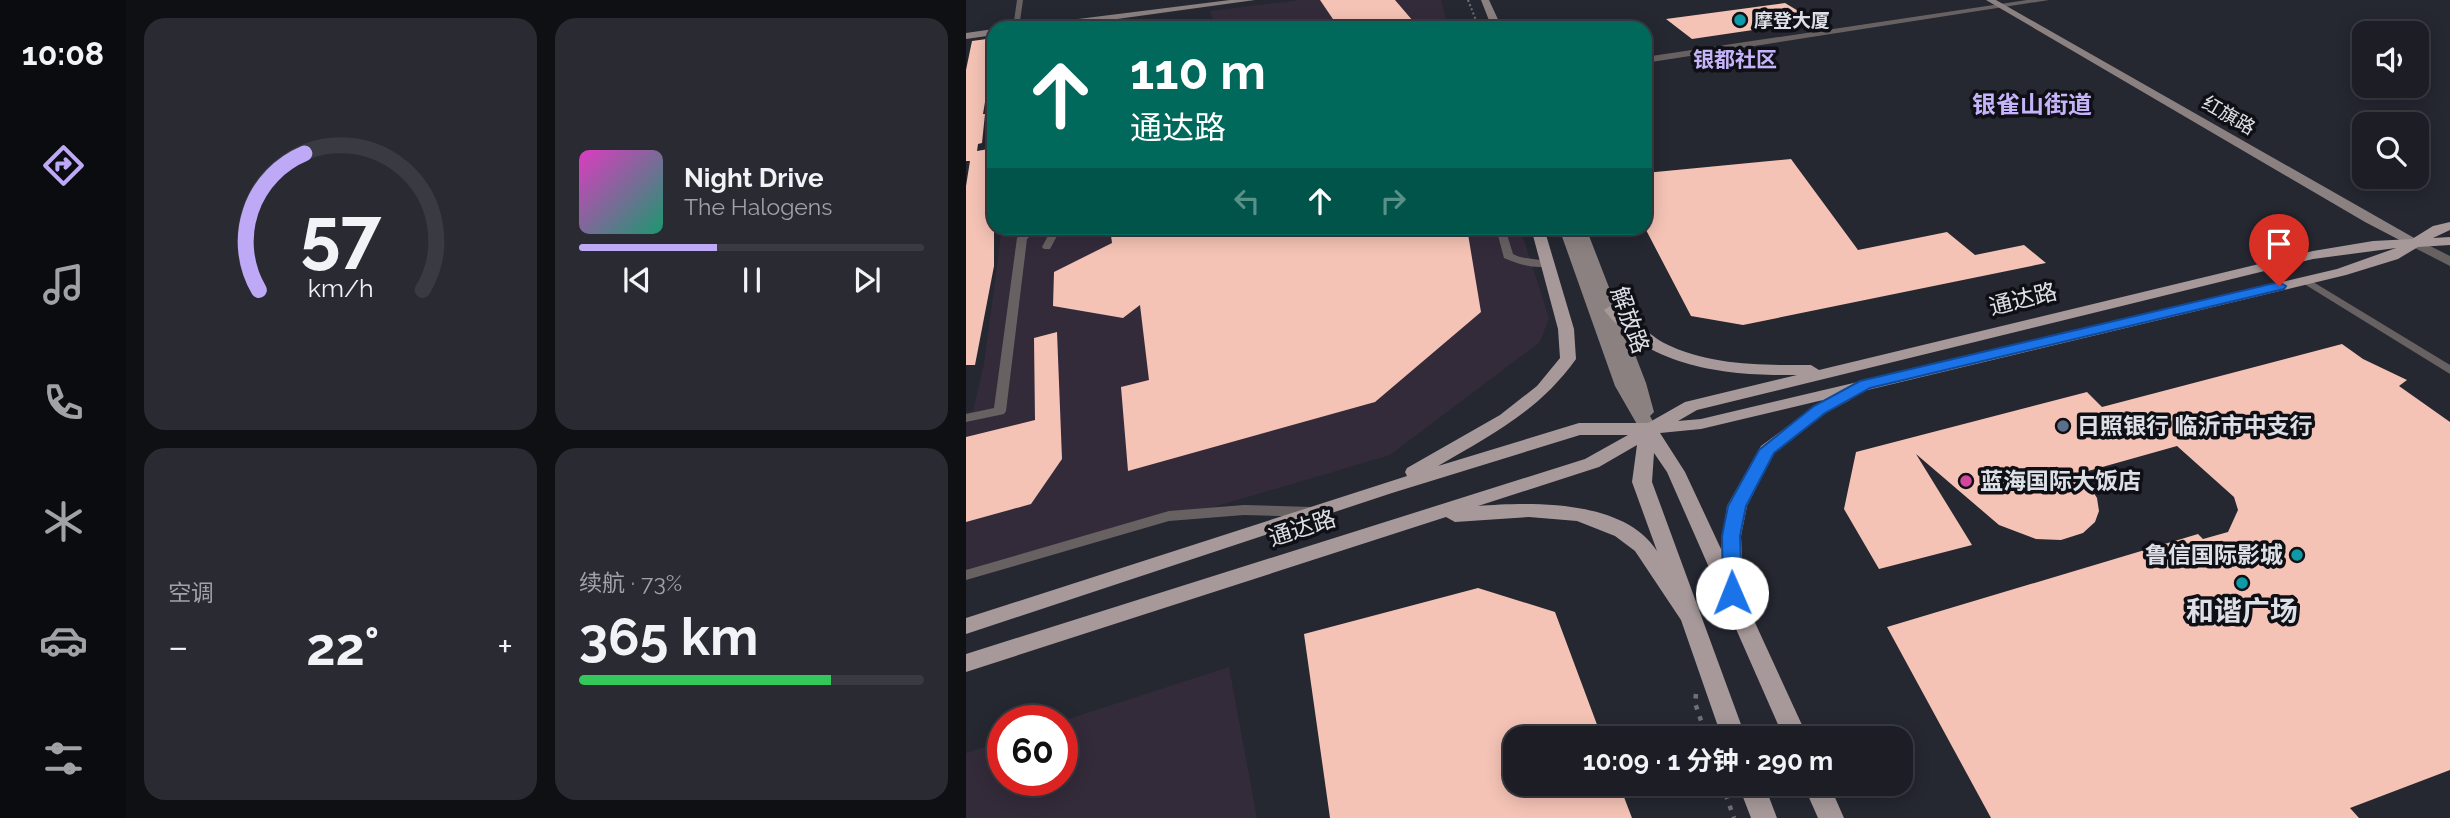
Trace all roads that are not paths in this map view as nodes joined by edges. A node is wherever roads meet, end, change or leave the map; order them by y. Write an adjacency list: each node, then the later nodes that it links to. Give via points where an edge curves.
1 (1020, 0): 9 (lane)
2 (1251, 0): 7 (street)
3 (1475, 0): 11 (street)
4 (1485, 0): 12 (street)
5 (1990, 0): 8 (street, 红旗路)
6 (2045, 0): 8 (street)
7 (1227, 1): 10 (street)
8 (2002, 6): 15 (street); 24 (street, 红旗路)
9 (1017, 21)
10 (1081, 21)
11 (1484, 21)
12 (1494, 21)
13 (987, 34): 14 (street)
14 (966, 36)
15 (1652, 59)
16 (2450, 226): 24 (main road, 通达路)
17 (1025, 235): 33 (lane, via 1000,411)
18 (1053, 235): 25 (lane)
19 (1502, 235): 27 (lane, via 1508,256)
20 (1538, 235): 27 (main road)
21 (1569, 235): 34 (street, 解放路, via 1624,386)
22 (1582, 235): 29 (street, 解放路)
23 (2450, 241): 24 (main road, 通达路)
24 (2416, 243): 26 (street, 红旗路); 28 (main road, 通达路, via 2393,256); 30 (main road, 通达路, via 2313,255)
25 (1047, 247)
26 (2450, 262)
27 (1547, 264): 35 (main road, via 1566,330 1568,359 1543,390 1506,419)
28 (2305, 280): 31 (lane); 32 (main road, 通达路)
29 (1612, 310): 30 (main road, via 1633,332 1679,357 1754,371); 34 (street, 解放路, via 1639,383)
30 (1846, 370): 34 (main road, 通达路, via 1691,406)
31 (2450, 370)
32 (1865, 385): 34 (main road, 通达路, via 1701,424); 39 (main road, via 1820,409 1767,450 1737,506 1731,536)
33 (966, 418)
34 (1648, 429): 35 (main road, 通达路, via 1579,429); 37 (main road, 通达路, via 1592,463); 39 (main road, 解放路, via 1676,472); 40 (main road, 解放路, via 1642,482)
35 (1385, 489): 36 (main road, 通达路)
36 (1312, 512): 38 (lane, via 1244,510 1169,516); 41 (main road, 通达路)
37 (1353, 539): 40 (main road, via 1450,515 1508,510 1585,515 1621,531 1644,548); 42 (main road, 通达路)
38 (966, 575)
39 (1732, 593): 44 (main road, 解放路)
40 (1688, 614): 43 (main road, 解放路)
41 (966, 626)
42 (966, 663)
43 (1730, 726)
44 (1791, 726)
45 (1756, 796): 47 (main road)
46 (1821, 796): 48 (main road)
47 (1764, 818)
48 (1831, 818)

